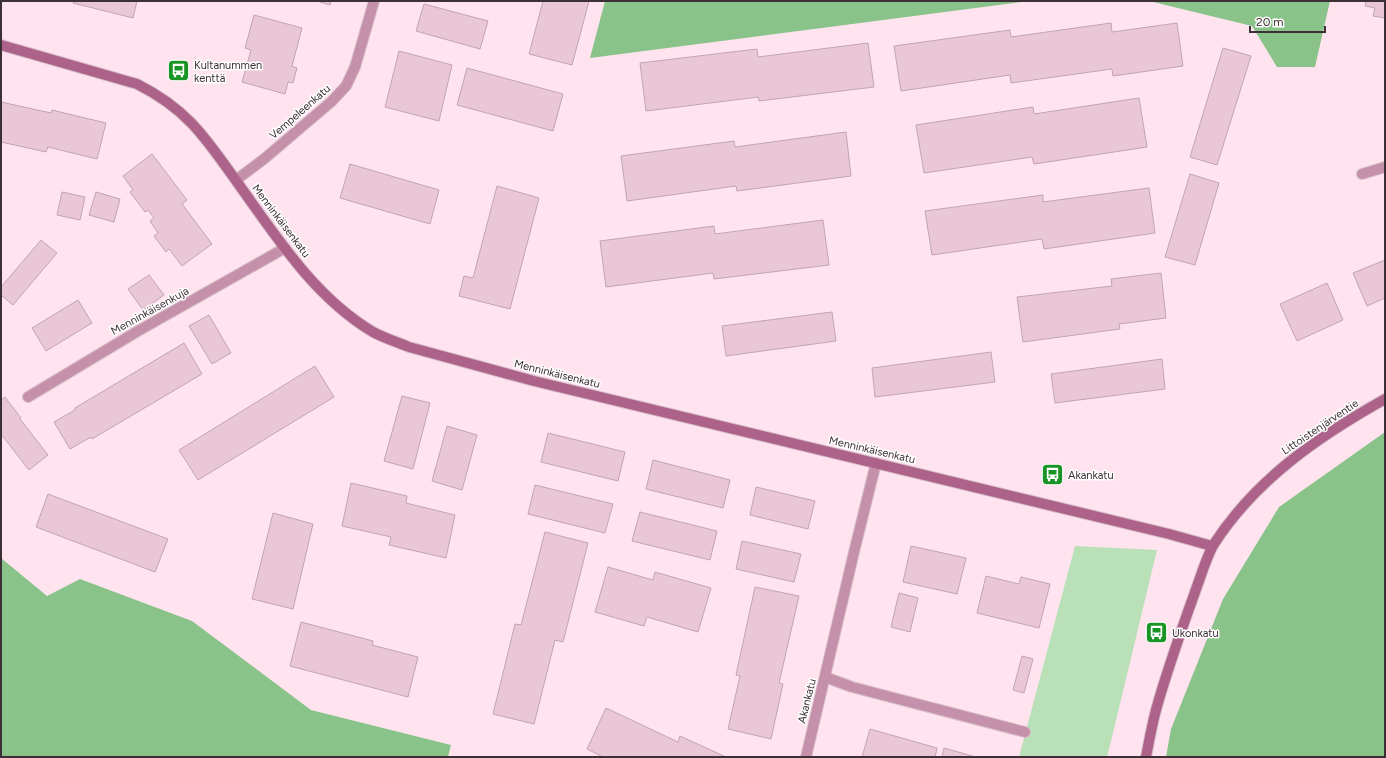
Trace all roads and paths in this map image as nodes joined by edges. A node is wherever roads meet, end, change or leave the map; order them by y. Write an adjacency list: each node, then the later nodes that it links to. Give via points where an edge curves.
1 (374, 1): 5 (street, Vempeleenkatu, via 355,67 346,86 331,102)
2 (1, 45): 5 (street, Menninkäisenkatu, via 137,84 152,91 196,126)
3 (1385, 167): 4 (street)
4 (1362, 174)
5 (236, 180): 6 (street, Menninkäisenkatu)
6 (285, 248): 7 (street, Menninkäisenkuja); 9 (street, Menninkäisenkatu, via 312,281 340,308 374,332 409,347 534,381)
7 (28, 397)
8 (1385, 399): 10 (street, Littoistenjärventie, via 1331,431 1279,470 1240,509)
9 (876, 463): 10 (street, Menninkäisenkatu); 11 (street, Akankatu)
10 (1212, 546): 14 (street, Littoistenjärventie, via 1182,627 1156,710)
11 (825, 677): 12 (street, via 852,687); 13 (street, Akankatu)
12 (1025, 732)
13 (806, 757)
14 (1146, 757)

